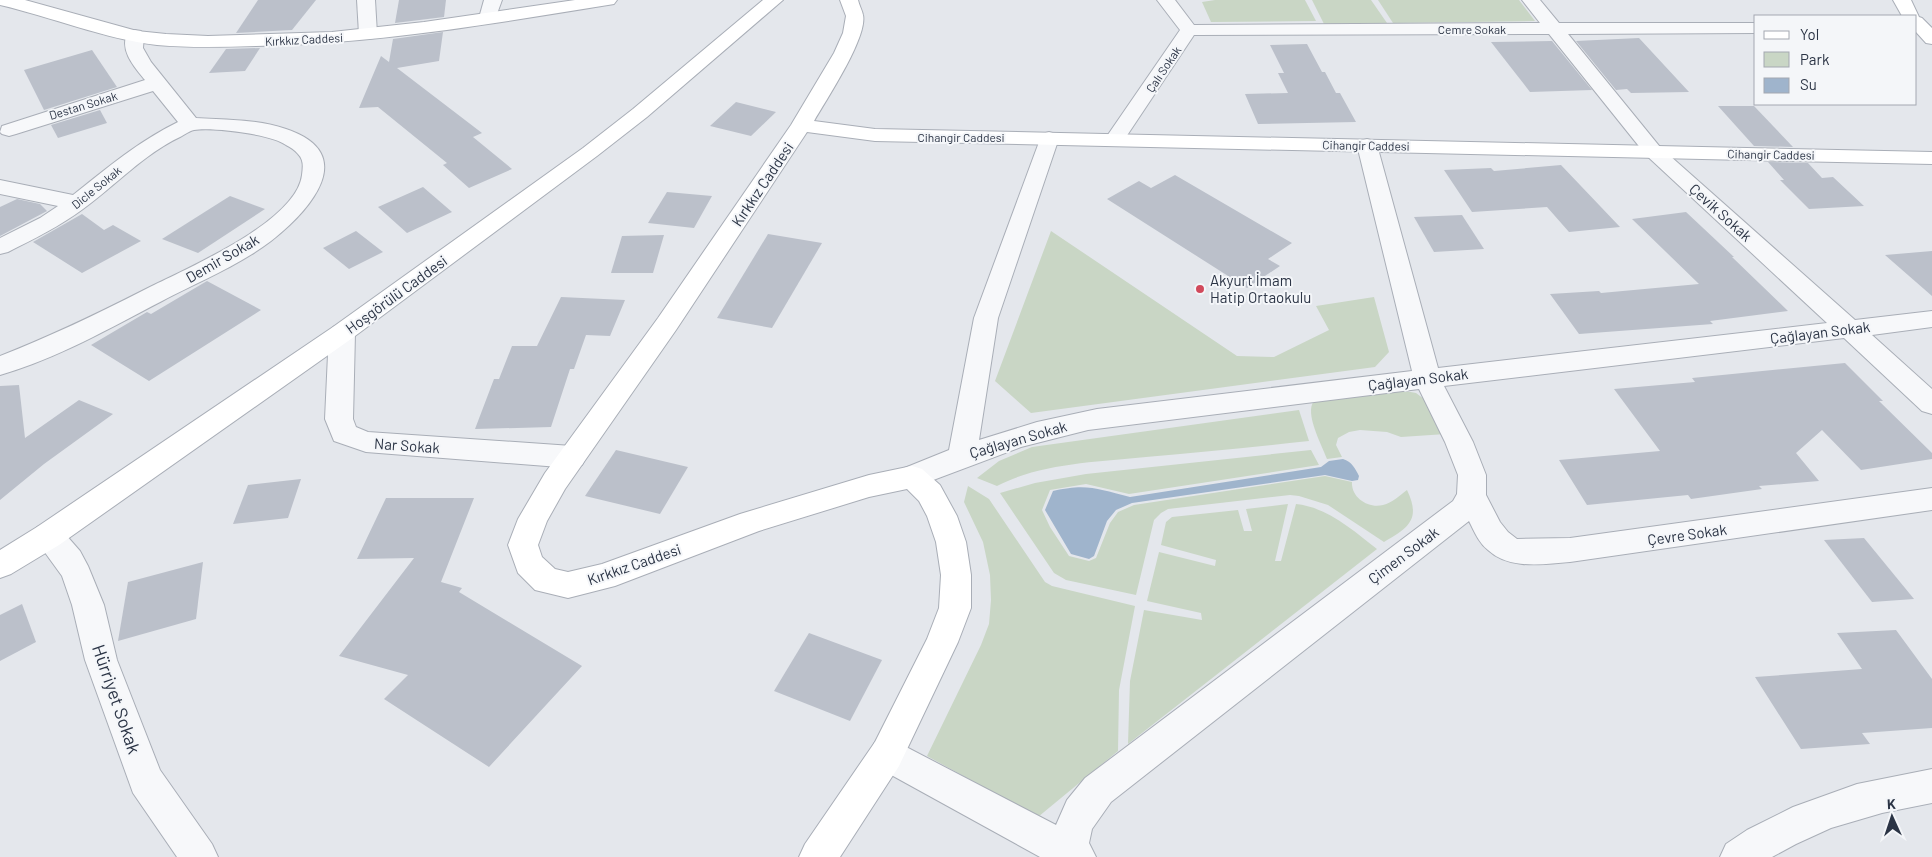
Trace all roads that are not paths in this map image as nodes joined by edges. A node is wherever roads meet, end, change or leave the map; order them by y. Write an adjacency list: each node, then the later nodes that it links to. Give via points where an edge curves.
1 (2, 0): 16 (street, Kırkkız Caddesi)
2 (366, 0): 15 (street)
3 (493, 0): 11 (street)
4 (608, 0): 11 (street, Kırkkız Caddesi)
5 (774, 0): 31 (street, Hoşgörülü Caddesi, via 590,152)
6 (849, 0): 19 (street, Kırkkız Caddesi, via 855,16 852,32)
7 (1167, 0): 14 (street, Çalı Sokak)
8 (1531, 0): 13 (street, Çevik Sokak)
9 (1902, 0): 10 (street)
10 (1913, 15)
11 (488, 18): 15 (street, Kırkkız Caddesi)
12 (1754, 28): 13 (street, Cemre Sokak)
13 (1553, 29): 14 (street, Cemre Sokak); 24 (street, Çevik Sokak)
14 (1189, 30): 22 (street, Çalı Sokak)
15 (368, 34): 16 (street, Kırkkız Caddesi, via 276,41 177,41)
16 (135, 35): 17 (street, via 134,48)
17 (157, 83): 18 (street); 20 (street, Destan Sokak)
18 (190, 124): 27 (street, Dicle Sokak, via 139,153); 32 (street, Demir Sokak, via 256,129 289,138 312,155 316,166 314,180 279,221 227,259 105,320)
19 (802, 125): 21 (street, Cihangir Caddesi, via 875,135); 36 (street, Kırkkız Caddesi, via 668,324)
20 (9, 130)
21 (1048, 138): 22 (street, Cihangir Caddesi); 35 (street, via 986,318)
22 (1115, 140): 23 (street, Cihangir Caddesi)
23 (1367, 144): 24 (street, Cihangir Caddesi); 33 (street)
24 (1653, 151): 25 (street, Cihangir Caddesi); 30 (street, Çevik Sokak)
25 (1932, 158)
26 (0, 187): 27 (street)
27 (77, 204): 28 (street, Dicle Sokak, via 32,232)
28 (0, 247)
29 (1932, 319): 30 (street, Çağlayan Sokak)
30 (1850, 329): 33 (street, Çağlayan Sokak); 34 (street, Çevik Sokak)
31 (342, 333): 36 (street, Nar Sokak, via 339,419 344,434 366,442); 40 (street, Hoşgörülü Caddesi)
32 (0, 366)
33 (1427, 378): 35 (street, Çağlayan Sokak, via 1080,422 1021,436); 38 (street, via 1472,475)
34 (1932, 404)
35 (962, 456): 37 (street, Çağlayan Sokak)
36 (572, 457): 37 (street, Kırkkız Caddesi, via 533,519 523,546 528,564 546,581 568,585 604,577 751,522 869,486)
37 (912, 477): 42 (street, via 930,493 951,542 956,575 955,608 942,642)
38 (1471, 495): 39 (street, Çevre Sokak, via 1486,529 1497,542 1511,550 1528,553 1570,550); 44 (street, Çimen Sokak, via 1463,509 1098,790 1081,809 1072,830)
39 (1932, 499)
40 (48, 536): 41 (street, Hoşgörülü Caddesi); 45 (street, Hürriyet Sokak, via 77,575 88,604 100,660 146,780)
41 (0, 565)
42 (887, 754): 44 (street); 46 (street)
43 (1932, 786): 47 (street, via 1892,792 1844,807 1794,826)
44 (1072, 856)
45 (199, 857)
46 (818, 857)
47 (1739, 857)

